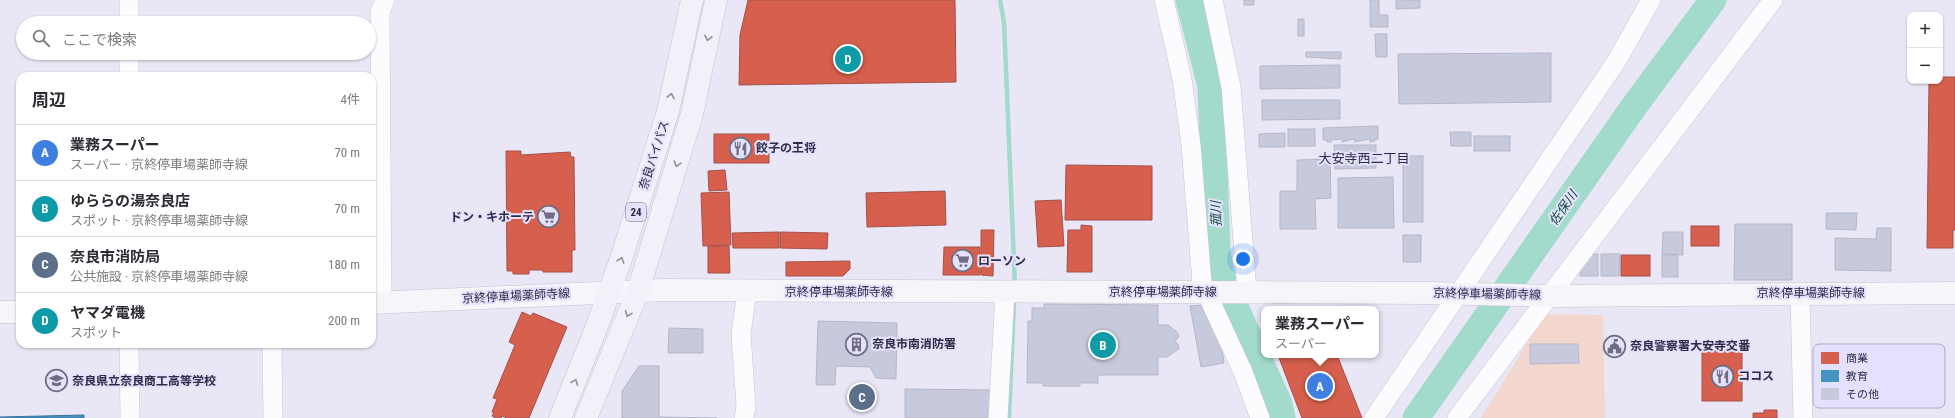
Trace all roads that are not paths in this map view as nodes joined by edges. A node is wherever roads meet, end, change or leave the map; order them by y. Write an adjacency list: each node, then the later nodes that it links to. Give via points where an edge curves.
1 (129, 0): 9 (street)
2 (384, 0): 12 (street, via 380,12)
3 (692, 0): 15 (highway, 奈良バイパス / 24, one-way to 3, via 668,111)
4 (716, 0): 13 (highway, 奈良バイパス / 24, one-way to 13, via 692,114)
5 (1164, 0): 17 (street, via 1182,79 1191,145 1202,283)
6 (1213, 0): 18 (street, via 1231,87)
7 (1651, 0): 21 (street, via 1616,62)
8 (1773, 0): 22 (street)
9 (129, 16)
10 (129, 60): 11 (street)
11 (129, 72)
12 (376, 106): 23 (street)
13 (638, 290): 14 (main road, 京終停車場薬師寺線); 15 (main road, 京終停車場薬師寺線); 31 (highway, 奈良バイパス / 24, one-way to 31)
14 (746, 291): 16 (main road, 京終停車場薬師寺線); 32 (street, via 741,334 746,406)
15 (610, 292): 23 (main road, 京終停車場薬師寺線); 30 (highway, 奈良バイパス / 24, one-way to 15)
16 (1005, 292): 17 (main road, 京終停車場薬師寺線); 33 (street)
17 (1211, 292): 18 (main road, 京終停車場薬師寺線); 34 (street)
18 (1245, 292): 21 (main road, 京終停車場薬師寺線)
19 (1800, 292): 20 (main road, 京終停車場薬師寺線); 22 (main road, 京終停車場薬師寺線); 37 (street)
20 (1955, 292)
21 (1464, 293): 22 (main road, 京終停車場薬師寺線); 35 (street)
22 (1545, 296): 36 (street)
23 (377, 303)
24 (0, 312): 25 (main road)
25 (16, 312)
26 (129, 348): 28 (street)
27 (272, 348): 29 (street)
28 (130, 418)
29 (273, 418)
30 (560, 418)
31 (586, 418)
32 (744, 418)
33 (998, 418)
34 (1260, 418)
35 (1374, 418)
36 (1457, 418)
37 (1803, 418)

